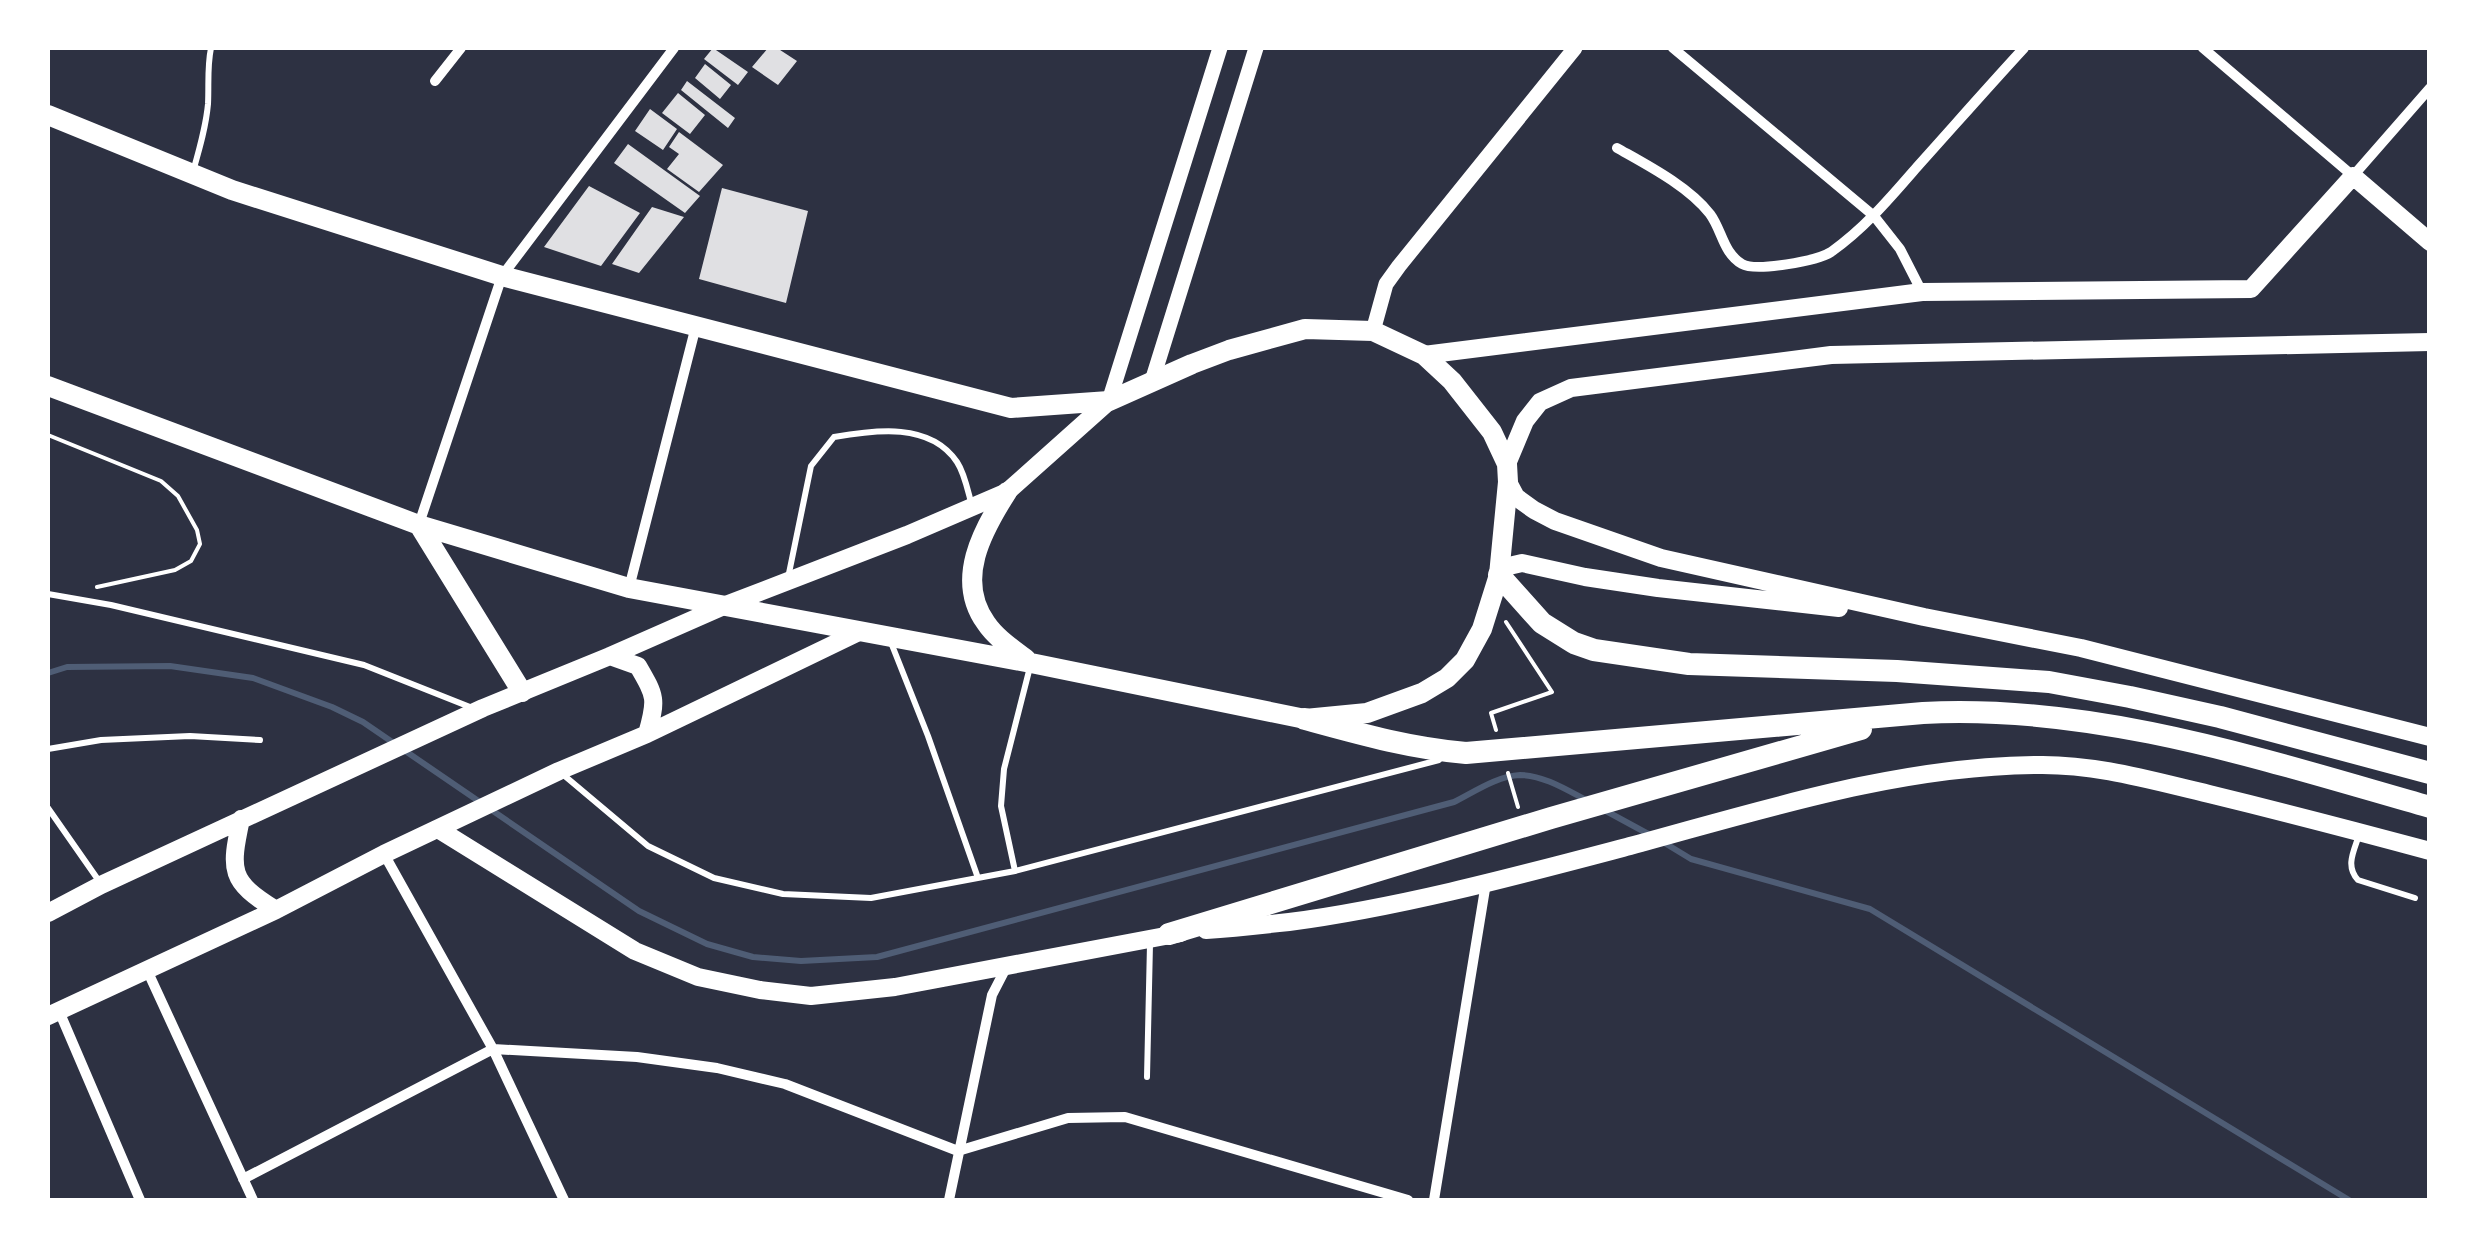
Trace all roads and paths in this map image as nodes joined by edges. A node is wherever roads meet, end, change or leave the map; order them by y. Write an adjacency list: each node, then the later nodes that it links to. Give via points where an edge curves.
1 (212, 48): 14 (lane, via 206,125)
2 (461, 48): 10 (street)
3 (674, 48): 18 (street)
4 (1220, 48): 26 (street)
5 (1256, 48): 24 (street)
6 (1575, 48): 21 (street, via 1398,266)
7 (1676, 48): 16 (street)
8 (2024, 48): 16 (street)
9 (2203, 48): 15 (street)
10 (435, 81)
11 (2430, 88): 15 (street)
12 (48, 115): 14 (main road)
13 (1617, 148): 16 (street, via 1696,200 1726,248 1750,268 1828,254)
14 (192, 174): 18 (main road)
15 (2353, 176): 17 (main road); 19 (main road, via 2250,288)
16 (1874, 216): 19 (street)
17 (2430, 242)
18 (502, 276): 20 (main road); 31 (street)
19 (1922, 292): 23 (main road)
20 (696, 325): 26 (main road, via 1010,408); 35 (street)
21 (1373, 331): 23 (main road); 24 (main road, via 1305,329)
22 (2430, 342): 28 (main road, via 1831,355 1570,388 1540,402 1525,421)
23 (1424, 355): 28 (main road, via 1492,432)
24 (1152, 381): 26 (main road)
25 (48, 386): 31 (main road)
26 (1108, 401): 29 (main road)
27 (48, 435): 34 (path, via 161,481 198,530 200,544 191,561 175,570)
28 (1508, 473): 32 (main road); 39 (main road, via 1516,497 1555,521 1661,558)
29 (1008, 492): 30 (main road); 43 (main road, via 980,541 971,580 986,623)
30 (972, 508): 33 (main road); 33 (lane, via 959,465 943,445 920,435 872,430 834,437 811,466)
31 (419, 525): 35 (main road); 44 (main road)
32 (1499, 575): 37 (main road); 39 (main road, via 1522,563 1658,588); 56 (highway, via 1542,623 1594,650 1689,664 2049,682 2220,717)
33 (787, 582): 38 (main road)
34 (88, 588)
35 (629, 588): 38 (main road)
36 (48, 595): 45 (lane, via 364,665)
37 (1492, 601): 47 (main road, via 1465,660 1448,678 1367,713); 48 (path, via 1552,692 1491,713)
38 (726, 606): 40 (main road); 42 (main road)
39 (1924, 617): 50 (main road, via 2081,648)
40 (861, 631): 41 (main road); 49 (main road)
41 (888, 636): 43 (main road); 66 (lane)
42 (610, 656): 44 (main road); 49 (main road, via 638,666 650,686 655,706)
43 (1031, 662): 47 (main road); 65 (lane, via 1001,806)
44 (522, 692): 45 (main road)
45 (477, 710): 60 (main road)
46 (1923, 713): 53 (highway); 57 (highway, via 2019,714 2173,736); 72 (highway)
47 (1305, 718): 53 (highway, via 1392,744)
48 (1496, 732)
49 (647, 734): 55 (main road)
50 (2430, 737)
51 (260, 740): 52 (lane, via 190,736)
52 (48, 749)
53 (1466, 753): 65 (lane)
54 (1507, 770): 58 (path)
55 (558, 771): 61 (main road); 66 (lane, via 648,846 714,878 783,894 870,898)
56 (2430, 772)
57 (2430, 806)
58 (1518, 807)
59 (48, 808): 68 (lane)
60 (241, 819): 68 (main road); 70 (main road, via 233,858 239,878)
61 (438, 829): 64 (main road); 73 (main road, via 634,950 698,977 811,996)
62 (2360, 832): 63 (main road); 67 (main road, via 2145,778 2040,765 1870,784); 69 (lane, via 2352,874)
63 (2430, 851)
64 (384, 854): 70 (main road); 76 (street)
65 (1015, 871): 66 (lane)
66 (978, 878)
67 (1486, 883): 72 (main road, via 1292,922); 85 (street)
68 (101, 885): 71 (main road)
69 (2415, 898)
70 (276, 910): 74 (main road)
71 (48, 913)
72 (1160, 936): 73 (main road); 77 (lane)
73 (1006, 966): 78 (street, via 992,995)
74 (147, 970): 75 (main road); 79 (street)
75 (53, 1014): 80 (street)
76 (493, 1049): 78 (street, via 717,1068 785,1084); 79 (street); 82 (street)
77 (1147, 1077)
78 (958, 1151): 83 (street); 84 (street, via 1068,1118 1125,1117)
79 (243, 1179): 81 (street)
80 (140, 1200)
81 (253, 1200)
82 (564, 1200)
83 (949, 1200)
84 (1408, 1200)
85 (1434, 1200)

